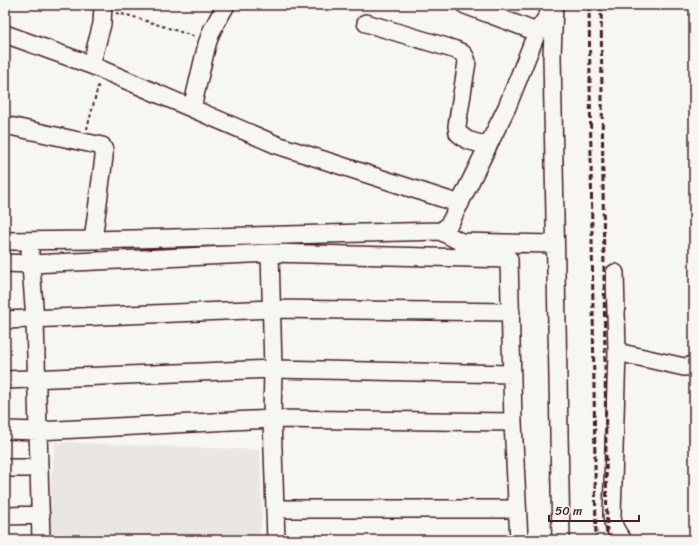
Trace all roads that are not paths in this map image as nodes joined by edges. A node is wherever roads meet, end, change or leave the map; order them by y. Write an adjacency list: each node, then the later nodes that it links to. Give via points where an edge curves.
1 (226, 5): 9 (street, via 208,41)
2 (465, 5): 6 (street)
3 (554, 6): 6 (street); 17 (street, via 552,56)
4 (103, 8): 8 (street)
5 (366, 23): 11 (street, via 453,49 466,56 458,133 467,140)
6 (537, 32): 11 (street, via 507,107)
7 (5, 34): 8 (street)
8 (96, 68): 9 (street)
9 (192, 108): 12 (street, via 277,146)
10 (5, 125): 15 (street, via 102,146 104,150)
11 (488, 146): 12 (street)
12 (460, 204): 13 (street, via 446,228)
13 (440, 231): 15 (street); 17 (street, via 461,242)
14 (29, 240): 15 (street); 16 (street); 20 (street)
15 (93, 240)
16 (5, 241)
17 (555, 244): 45 (street)
18 (270, 253): 20 (street); 22 (street); 23 (street, via 509,259)
19 (5, 263): 20 (street)
20 (31, 264): 25 (street)
21 (615, 273): 26 (street)
22 (270, 309): 23 (street); 25 (street); 28 (street)
23 (511, 312): 29 (street)
24 (5, 320): 25 (street)
25 (35, 320): 31 (street)
26 (616, 352): 27 (street, via 684,367); 46 (street, via 612,523)
27 (694, 364)
28 (273, 369): 29 (street); 31 (street); 32 (street)
29 (512, 374): 33 (street)
30 (5, 380): 31 (street)
31 (36, 380): 35 (street)
32 (272, 419): 33 (street); 35 (street); 38 (street)
33 (513, 422): 39 (street)
34 (5, 430): 35 (street)
35 (38, 431): 37 (street)
36 (5, 468): 37 (street)
37 (39, 468): 40 (street)
38 (276, 509): 39 (street); 43 (street)
39 (517, 509): 44 (street)
40 (41, 515): 41 (street); 42 (street)
41 (5, 516)
42 (41, 540)
43 (276, 540)
44 (519, 540)
45 (561, 540)
46 (623, 540)

